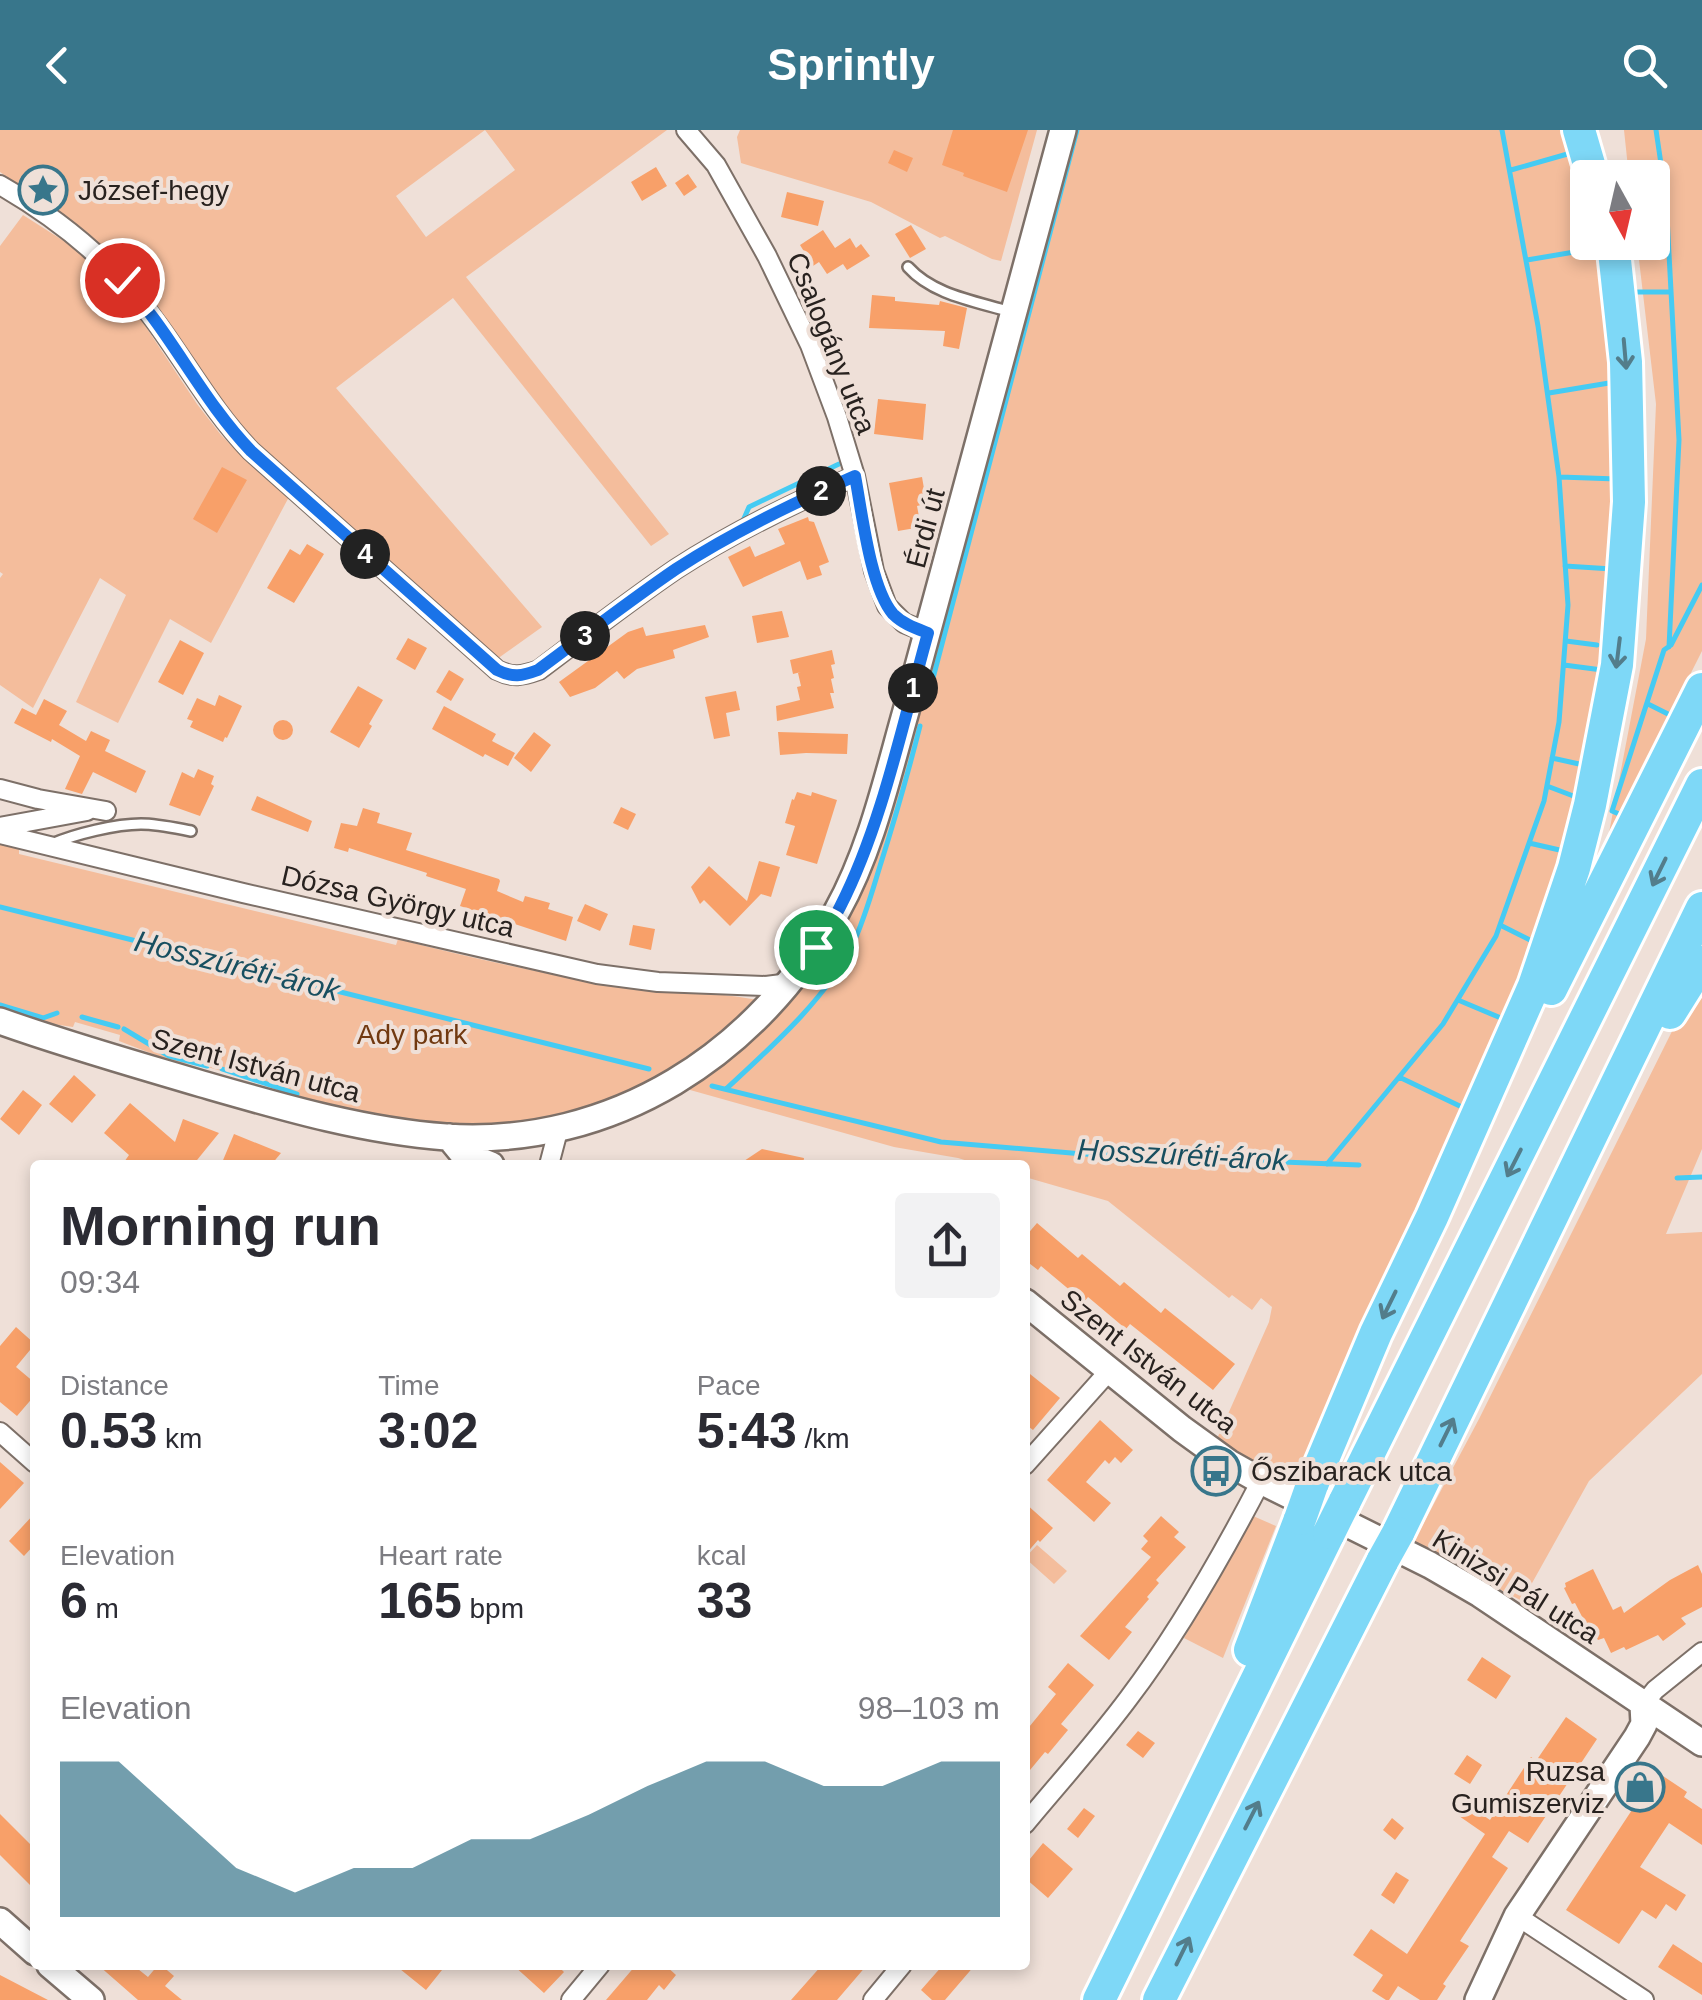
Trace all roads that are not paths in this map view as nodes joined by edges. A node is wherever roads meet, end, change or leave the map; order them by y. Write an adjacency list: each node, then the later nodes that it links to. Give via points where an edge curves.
1 (686, 130): 11 (street, Csalogány utca, via 716,165 767,256 810,345)
2 (1063, 130): 10 (main road, Érdi út)
3 (1579, 130): 5 (highway)
4 (1598, 130): 6 (highway)
5 (1588, 160)
6 (1602, 160)
7 (0, 185): 11 (street, via 110,267 251,451 509,676 538,670 679,568)
8 (1614, 260): 28 (highway, one-way to 28, via 1626,362 1629,502 1603,739 1574,868 1546,954)
9 (908, 267): 10 (lane, via 937,289)
10 (1013, 313): 12 (main road, Érdi út)
11 (855, 476): 12 (street, Csalogány utca, via 887,606 904,624)
12 (928, 633): 21 (main road, Érdi út, via 861,858 840,908)
13 (1702, 689): 28 (highway)
14 (1702, 784): 35 (highway, one-way to 35, bridge, via 1344,1503)
15 (0, 789): 16 (street, Dózsa György utca, via 97,809)
16 (0, 830): 18 (street, Dózsa György utca)
17 (191, 831): 18 (lane, via 130,824)
18 (46, 847): 21 (street, Dózsa György utca, via 597,974)
19 (1702, 908): 23 (highway)
20 (1698, 970): 23 (highway)
21 (790, 984): 24 (main road, Érdi út, via 732,1042 662,1091)
22 (0, 1021): 25 (main road, Szent István utca, via 265,1102)
23 (1612, 1094): 50 (highway, one-way to 23)
24 (558, 1127): 25 (main road, Érdi út); 27 (street)
25 (450, 1137): 26 (main road, Szent István utca)
26 (478, 1160)
27 (550, 1160)
28 (1432, 1217): 35 (highway, one-way to 35, via 1376,1333)
29 (1030, 1306): 30 (main road, Szent István utca)
30 (1110, 1370): 33 (street); 34 (main road, Szent István utca)
31 (0, 1432): 32 (street)
32 (30, 1459)
33 (1030, 1459)
34 (1261, 1481): 35 (main road, Szent István utca); 39 (street, via 1150,1668)
35 (1307, 1508): 37 (main road, Kinizsi Pál utca, via 1430,1564); 46 (highway)
36 (1702, 1652): 37 (street)
37 (1643, 1705): 38 (main road, Kinizsi Pál utca); 40 (main road, via 1636,1740)
38 (1702, 1743)
39 (1030, 1818)
40 (1517, 1916): 51 (main road); 52 (street)
41 (0, 1921): 42 (main road)
42 (30, 1948)
43 (56, 1970): 47 (main road)
44 (595, 1970): 48 (street)
45 (898, 1970): 49 (street)
46 (1101, 1995)
47 (91, 2000)
48 (571, 2000)
49 (873, 2000)
50 (1159, 2000)
51 (1478, 2000)
52 (1644, 2000)

